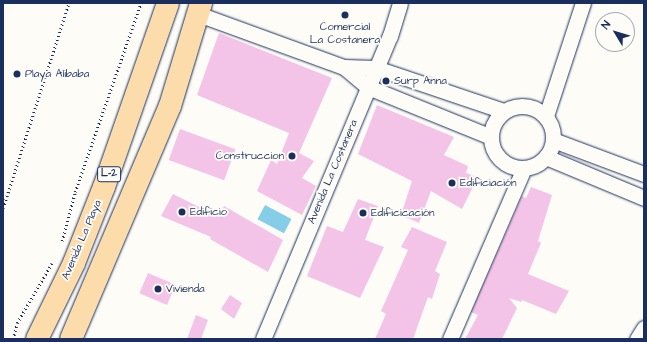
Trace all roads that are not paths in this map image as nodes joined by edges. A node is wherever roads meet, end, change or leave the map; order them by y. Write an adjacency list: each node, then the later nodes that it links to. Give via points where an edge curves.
1 (168, 3): 17 (main road, Avenida La Playa / L-2, via 104,187 74,263)
2 (400, 3): 6 (street, Avenida La Costanera, via 390,36)
3 (583, 3): 9 (street)
4 (199, 9): 5 (street); 18 (main road, L-2, via 170,106)
5 (344, 67): 6 (street); 7 (street)
6 (376, 68): 7 (street, Avenida La Costanera); 8 (street)
7 (368, 87): 10 (street); 19 (street, Avenida La Costanera)
8 (504, 111): 9 (street, via 526,106 534,107); 10 (street, via 494,122)
9 (546, 116): 11 (street, via 553,132)
10 (490, 137): 13 (street, via 500,160 515,168)
11 (553, 140): 12 (street); 14 (street)
12 (546, 157): 13 (street, via 540,163); 15 (street)
13 (524, 168): 20 (street)
14 (644, 174)
15 (644, 198)
16 (644, 328): 21 (street)
17 (37, 339)
18 (72, 339)
19 (263, 339)
20 (450, 339)
21 (636, 339)

